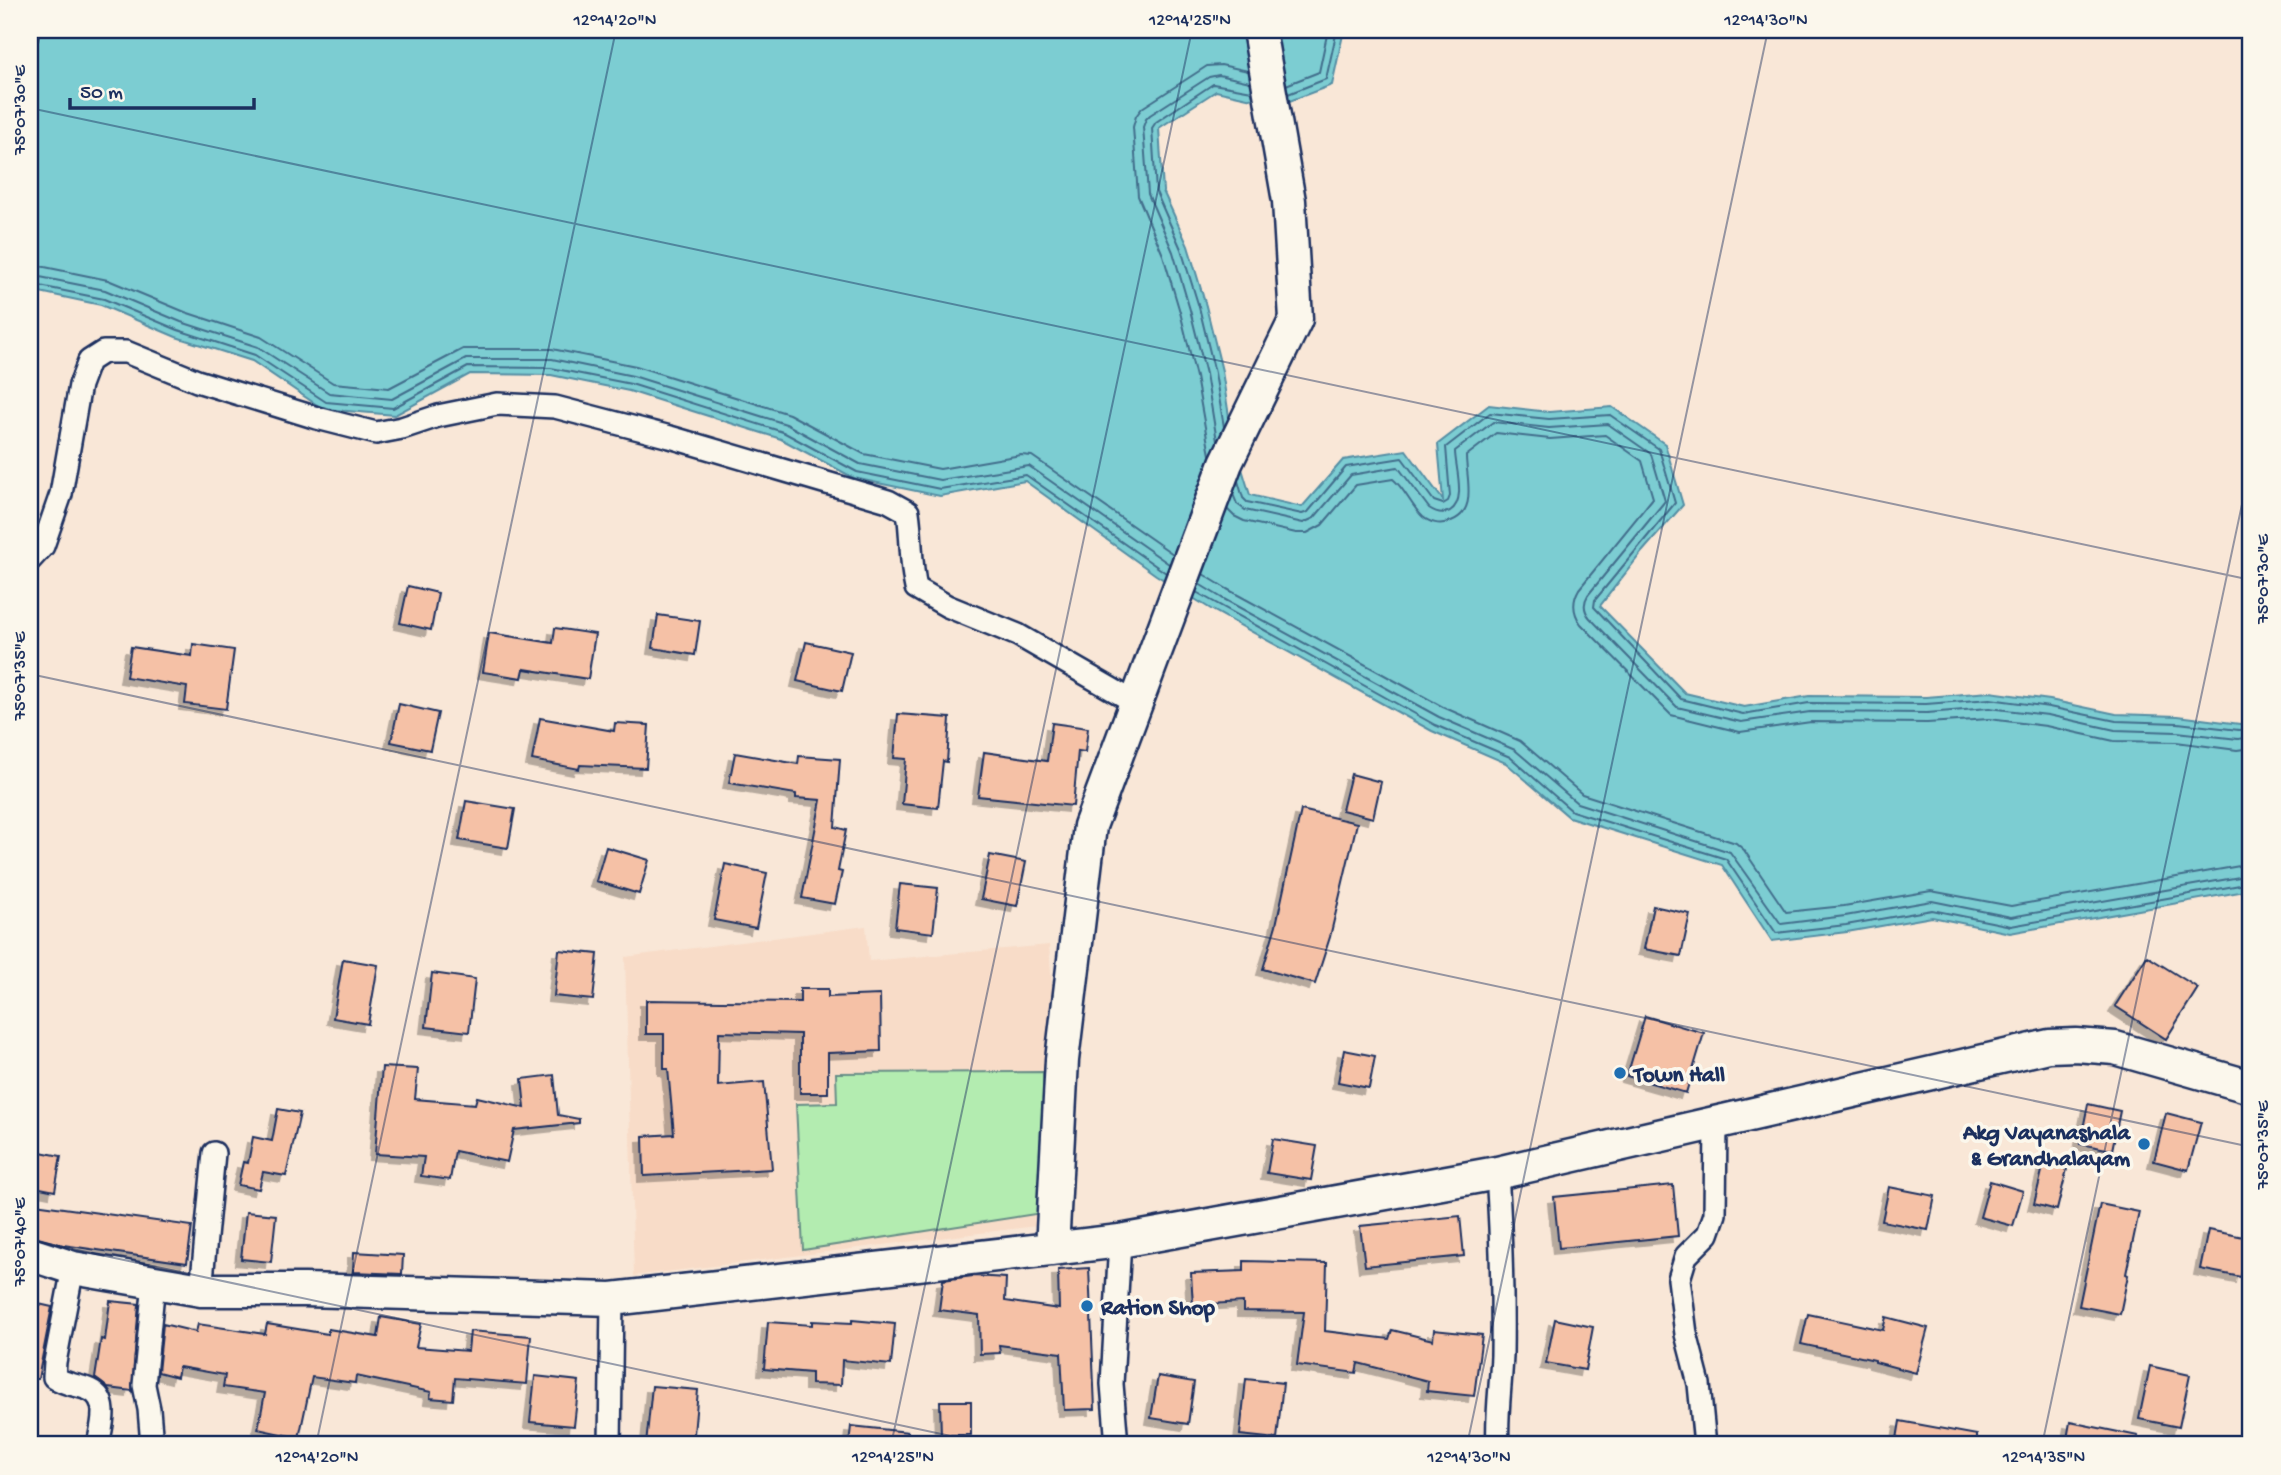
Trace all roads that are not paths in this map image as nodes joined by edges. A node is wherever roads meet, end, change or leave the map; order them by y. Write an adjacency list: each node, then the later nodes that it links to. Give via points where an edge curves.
1 (1259, 30): 3 (main road, via 1289,201 1296,319 1226,463)
2 (30, 560): 3 (street, via 43,546 61,494 80,385 89,361 103,352 126,352 197,381 376,433 497,404 555,407 888,501 908,512 916,588 1018,635)
3 (1136, 703): 9 (main road, via 1090,825 1062,1060)
4 (2251, 1087): 5 (main road, via 2115,1048 2049,1046)
5 (1716, 1123): 7 (main road); 20 (street, via 1715,1214 1708,1234 1686,1256 1679,1279 1699,1384)
6 (214, 1153): 13 (street)
7 (1497, 1173): 8 (main road); 19 (street, via 1503,1267)
8 (1120, 1241): 9 (main road); 18 (street, via 1112,1384)
9 (1052, 1249): 14 (main road)
10 (30, 1254): 11 (main road)
11 (73, 1268): 12 (main road); 15 (street, via 54,1377 97,1396 105,1412)
12 (154, 1282): 13 (main road); 16 (street, via 144,1385)
13 (201, 1290): 14 (main road)
14 (612, 1299): 17 (street)
15 (98, 1445)
16 (152, 1445)
17 (610, 1445)
18 (1117, 1445)
19 (1499, 1445)
20 (1705, 1445)

